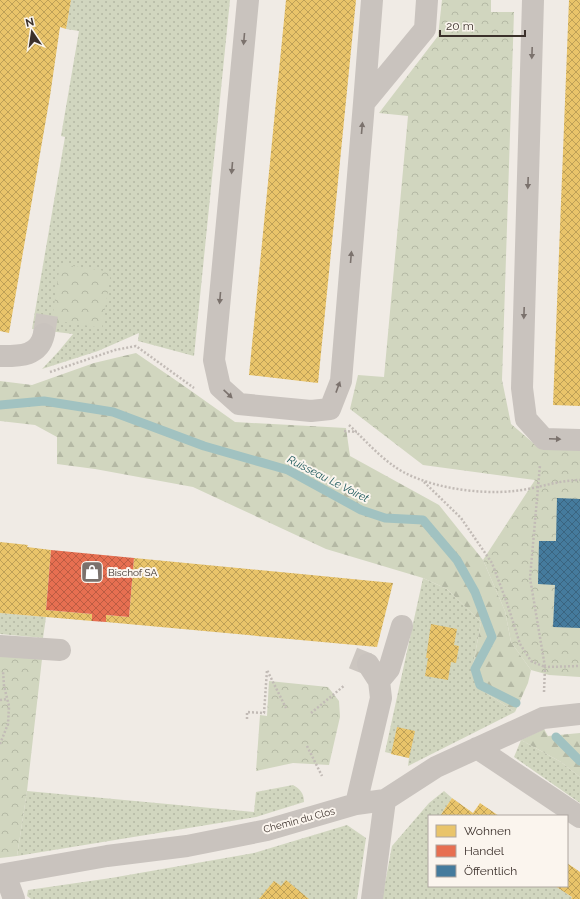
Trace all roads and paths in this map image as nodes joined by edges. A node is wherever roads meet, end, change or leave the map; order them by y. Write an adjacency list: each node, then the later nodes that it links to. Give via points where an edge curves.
1 (248, 0): 10 (street, one-way to 10, via 214,360 220,387 239,404 311,411)
2 (372, 0): 5 (street)
3 (427, 0): 5 (street, via 425,30)
4 (533, 0): 13 (street, one-way to 13, via 523,396 526,419 544,438)
5 (364, 103): 10 (street, one-way to 5, via 341,381)
6 (44, 334): 7 (street, via 35,351 20,356)
7 (0, 356)
8 (46, 374): 9 (path, via 115,350 136,346)
9 (199, 392)
10 (330, 409): 12 (path)
11 (341, 431): 12 (path)
12 (357, 432): 15 (path, via 392,466)
13 (580, 440)
14 (580, 480): 16 (path, via 567,480)
15 (424, 482): 16 (path, via 486,492); 21 (path, via 461,518 492,563 520,644 532,661)
16 (538, 488): 21 (path, via 530,578)
17 (402, 626): 34 (street, via 389,669 373,672 381,698)
18 (3, 646): 19 (street); 23 (path, via 2,666)
19 (60, 650)
20 (580, 666): 21 (path)
21 (546, 668)
22 (345, 685): 26 (path)
23 (7, 699): 24 (path); 29 (path, via 8,724)
24 (0, 700)
25 (286, 708): 28 (path, via 266,670 264,713 247,712)
26 (311, 713)
27 (580, 714): 31 (street, Chemin du Clos, via 543,718)
28 (247, 719)
29 (0, 744)
30 (307, 746): 32 (path)
31 (477, 748): 33 (street, Chemin du Clos, via 436,767); 35 (street)
32 (322, 776)
33 (385, 800): 34 (street, Chemin du Clos); 38 (street)
34 (356, 804): 36 (street, Chemin du Clos, via 266,830)
35 (580, 818)
36 (2, 874): 37 (street)
37 (14, 899)
38 (372, 899)

